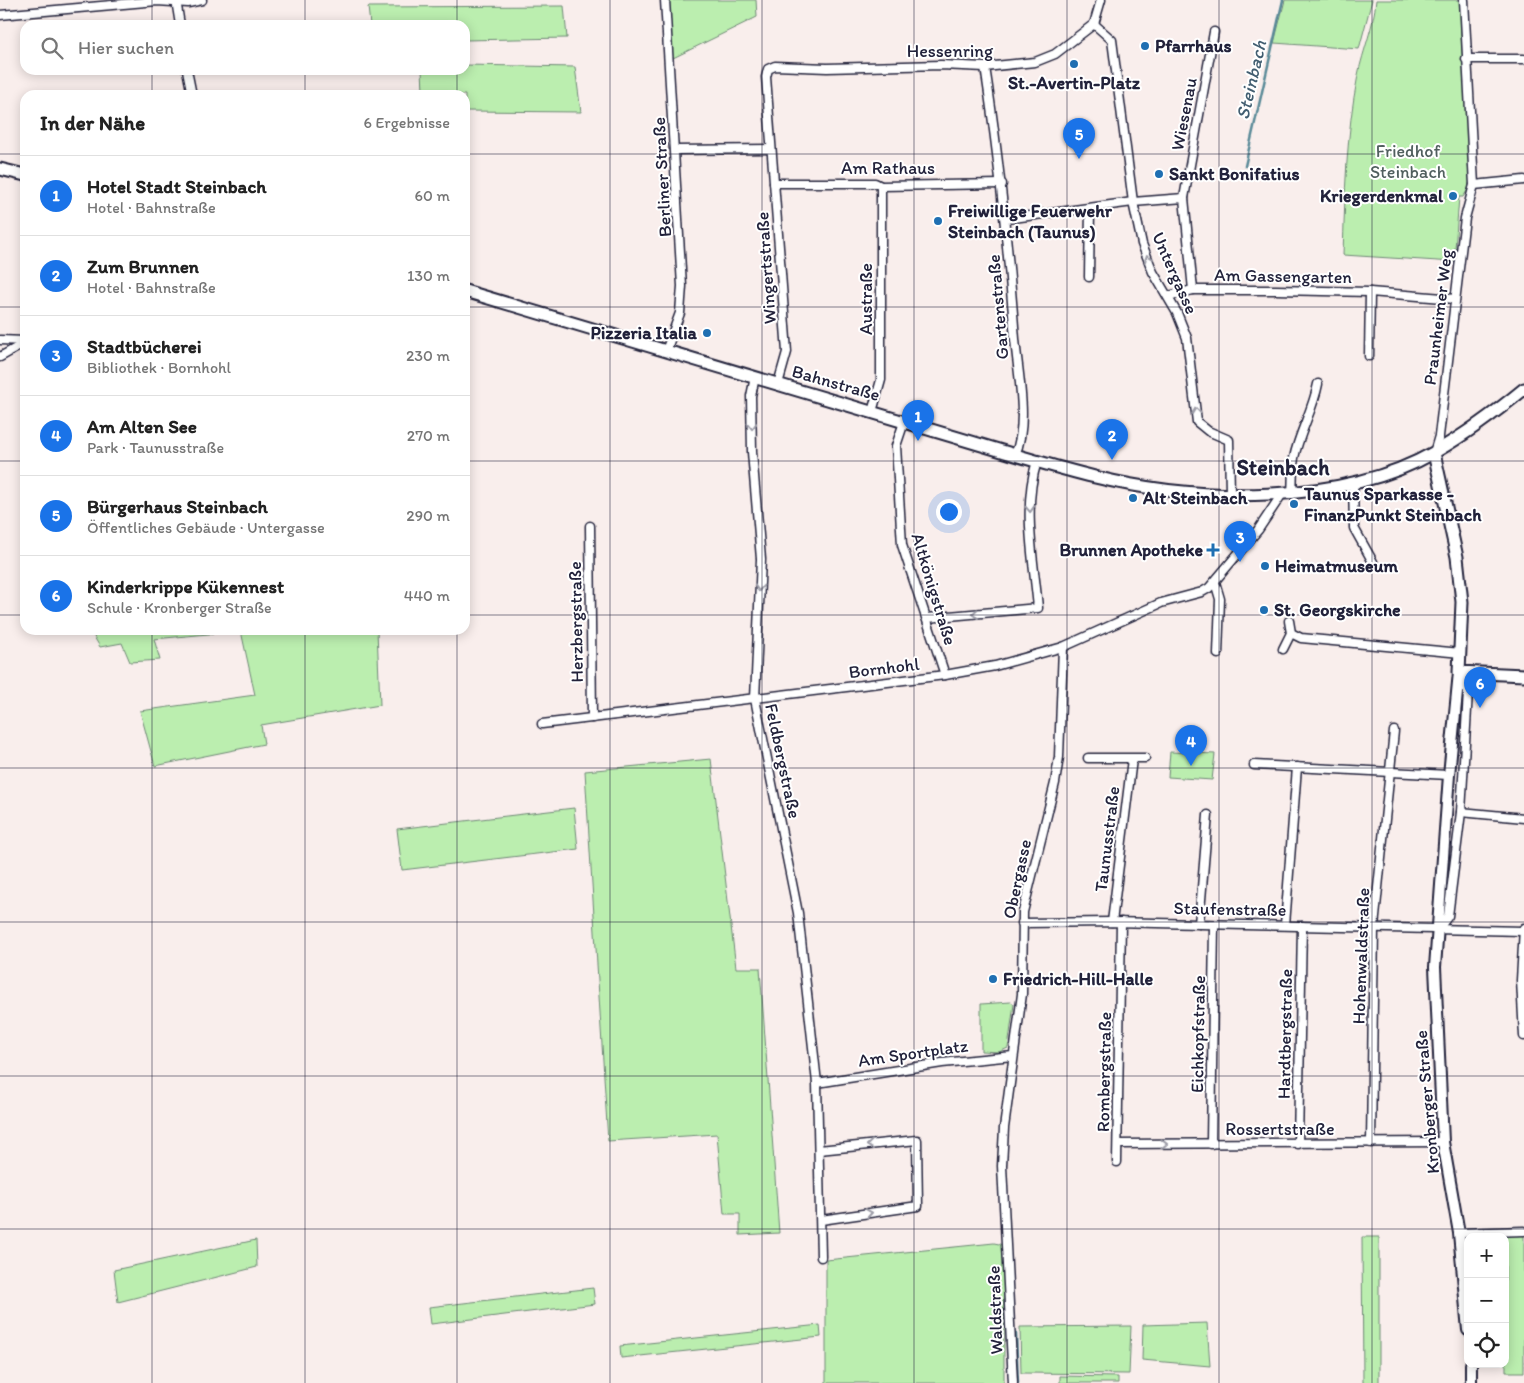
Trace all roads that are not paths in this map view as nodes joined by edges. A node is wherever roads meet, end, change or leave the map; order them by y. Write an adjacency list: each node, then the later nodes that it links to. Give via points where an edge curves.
1 (202, 0): 5 (street)
2 (665, 0): 17 (street, Berliner Straße)
3 (1101, 0): 8 (street)
4 (1464, 0): 10 (street, Praunheimer Weg)
5 (176, 1): 6 (street); 7 (street)
6 (0, 15)
7 (179, 20)
8 (1094, 24): 12 (street, Hessenring, via 1047,58 1022,65); 26 (street, Untergasse, via 1112,40)
9 (1214, 32): 25 (street, Wiesenau)
10 (1466, 59): 11 (street); 23 (street, Praunheimer Weg)
11 (1524, 59)
12 (986, 67): 13 (street, Hessenring, via 775,66); 22 (street, Gartenstraße)
13 (768, 69): 16 (street, Wingertstraße)
14 (189, 75): 15 (street)
15 (191, 90)
16 (770, 149): 17 (street); 21 (street, Wingertstraße)
17 (676, 150): 38 (street, Berliner Straße, via 682,286 680,313)
18 (0, 169): 19 (main road)
19 (20, 174)
20 (1524, 180): 23 (street)
21 (774, 183): 24 (street, Am Rathaus, via 875,183); 42 (street, Wingertstraße, via 788,352)
22 (1002, 184): 24 (street, Am Rathaus); 28 (street, Gartenstraße)
23 (1474, 185): 34 (street, Praunheimer Weg, via 1465,218)
24 (881, 186): 45 (street, Austraße, via 882,380)
25 (1184, 198): 26 (street); 30 (street, Wiesenau)
26 (1133, 202): 27 (street); 33 (street, Untergasse, one-way to 26, via 1153,272 1142,244)
27 (1090, 208): 28 (street); 29 (street)
28 (1006, 219): 48 (street, Gartenstraße, via 1022,432)
29 (1089, 276)
30 (1193, 290): 32 (street, Am Gassengarten); 33 (street, Am Gassengarten)
31 (470, 292): 38 (main road, Bahnstraße)
32 (1370, 292): 34 (street, Am Gassengarten); 39 (street, Am Gassengarten)
33 (1168, 296): 51 (street, Untergasse, one-way to 33, via 1229,440 1197,422 1187,338)
34 (1455, 298): 47 (street, Praunheimer Weg, via 1439,436)
35 (0, 340): 36 (street)
36 (20, 342)
37 (20, 345): 40 (street)
38 (666, 351): 41 (main road, Bahnstraße)
39 (1368, 356)
40 (0, 357)
41 (755, 377): 42 (main road, Bahnstraße); 66 (street, Feldbergstraße, one-way to 66, via 751,396 752,452 760,559)
42 (778, 384): 45 (main road, Bahnstraße)
43 (1318, 384): 52 (street, via 1302,430)
44 (1524, 389): 47 (main road, Bahnstraße)
45 (872, 412): 46 (main road, Bahnstraße)
46 (904, 422): 48 (main road, Bahnstraße); 56 (street, Altkönigstraße, via 896,446 900,534)
47 (1434, 453): 50 (main road, Bahnstraße, via 1395,470); 61 (main road, via 1457,557 1462,602)
48 (1015, 455): 49 (main road, Bahnstraße)
49 (1037, 461): 51 (main road, Bahnstraße, via 1120,482); 56 (street, one-way to 56, via 1032,476 1030,504 1038,608)
50 (1353, 482): 52 (main road, Bahnstraße, via 1323,490); 54 (street, via 1354,528)
51 (1230, 494): 52 (main road, Bahnstraße)
52 (1287, 494): 55 (street, Bornhohl)
53 (590, 526): 67 (street, Herzbergstraße)
54 (1373, 562)
55 (1215, 582): 59 (street, Bornhohl, via 1202,592 1161,603); 62 (street, via 1220,599)
56 (927, 618): 64 (street, Altkönigstraße)
57 (1289, 621): 58 (street)
58 (1292, 633): 60 (street); 61 (street, via 1301,638)
59 (1063, 647): 64 (street, Bornhohl, via 995,666); 82 (street, Obergasse, via 1058,766)
60 (1284, 649)
61 (1461, 653): 63 (main road)
62 (1218, 654)
63 (1459, 672): 65 (main road); 76 (street, Kronberger Straße); 77 (street, Kronberger Straße, via 1468,692)
64 (945, 675): 66 (street, Bornhohl)
65 (1524, 675)
66 (755, 699): 67 (street, Bornhohl); 92 (street, Feldbergstraße, via 797,904)
67 (592, 718): 68 (street, Bornhohl)
68 (542, 724)
69 (1394, 731): 75 (street, Hohenwaldstraße)
70 (1088, 758): 72 (street)
71 (1145, 758): 72 (street)
72 (1132, 759): 80 (street, Taunusstraße)
73 (1254, 765): 74 (street)
74 (1297, 767): 75 (street); 85 (street)
75 (1389, 771): 76 (street); 87 (street, Hohenwaldstraße)
76 (1449, 775): 88 (street, Kronberger Straße)
77 (1462, 812): 79 (street); 88 (street, Kronberger Straße, via 1448,916)
78 (1208, 814): 83 (street)
79 (1524, 818)
80 (1112, 922): 81 (street, Staufenstraße); 82 (street, Staufenstraße)
81 (1121, 922): 83 (street, Staufenstraße); 95 (street, Rombergstraße)
82 (1022, 923): 91 (street, Obergasse, via 1022,994)
83 (1199, 924): 84 (street, Staufenstraße)
84 (1214, 924): 85 (street, Staufenstraße); 96 (street, Eichkopfstraße)
85 (1285, 925): 86 (street, Staufenstraße)
86 (1302, 926): 87 (street, Staufenstraße); 97 (street, Hardtbergstraße)
87 (1374, 927): 88 (street, Staufenstraße); 93 (street, Hohenwaldstraße)
88 (1438, 929): 89 (street); 94 (street, Kronberger Straße, via 1435,967)
89 (1524, 930): 90 (street, via 1521,980)
90 (1524, 1036)
91 (1012, 1056): 92 (street, Am Sportplatz, via 942,1063); 103 (street, Obergasse, via 1002,1166)
92 (817, 1083): 98 (street, Feldbergstraße)
93 (1371, 1142): 94 (street, Rossertstraße); 97 (street, Rossertstraße)
94 (1443, 1142): 102 (street, Kronberger Straße)
95 (1118, 1144): 96 (street, Rossertstraße, one-way to 96); 99 (street, Rombergstraße)
96 (1211, 1144): 97 (street, Rossertstraße)
97 (1298, 1144)
98 (819, 1150): 100 (street, Feldbergstraße); 100 (street, one-way to 98, via 918,1206 917,1140)
99 (1118, 1162)
100 (821, 1220): 104 (street, Feldbergstraße)
101 (1524, 1231): 102 (street)
102 (1458, 1233): 105 (street, Kronberger Straße)
103 (1007, 1237): 107 (street, Waldstraße)
104 (821, 1258)
105 (1467, 1323)
106 (1471, 1368): 108 (street)
107 (1012, 1383)
108 (1472, 1383)

